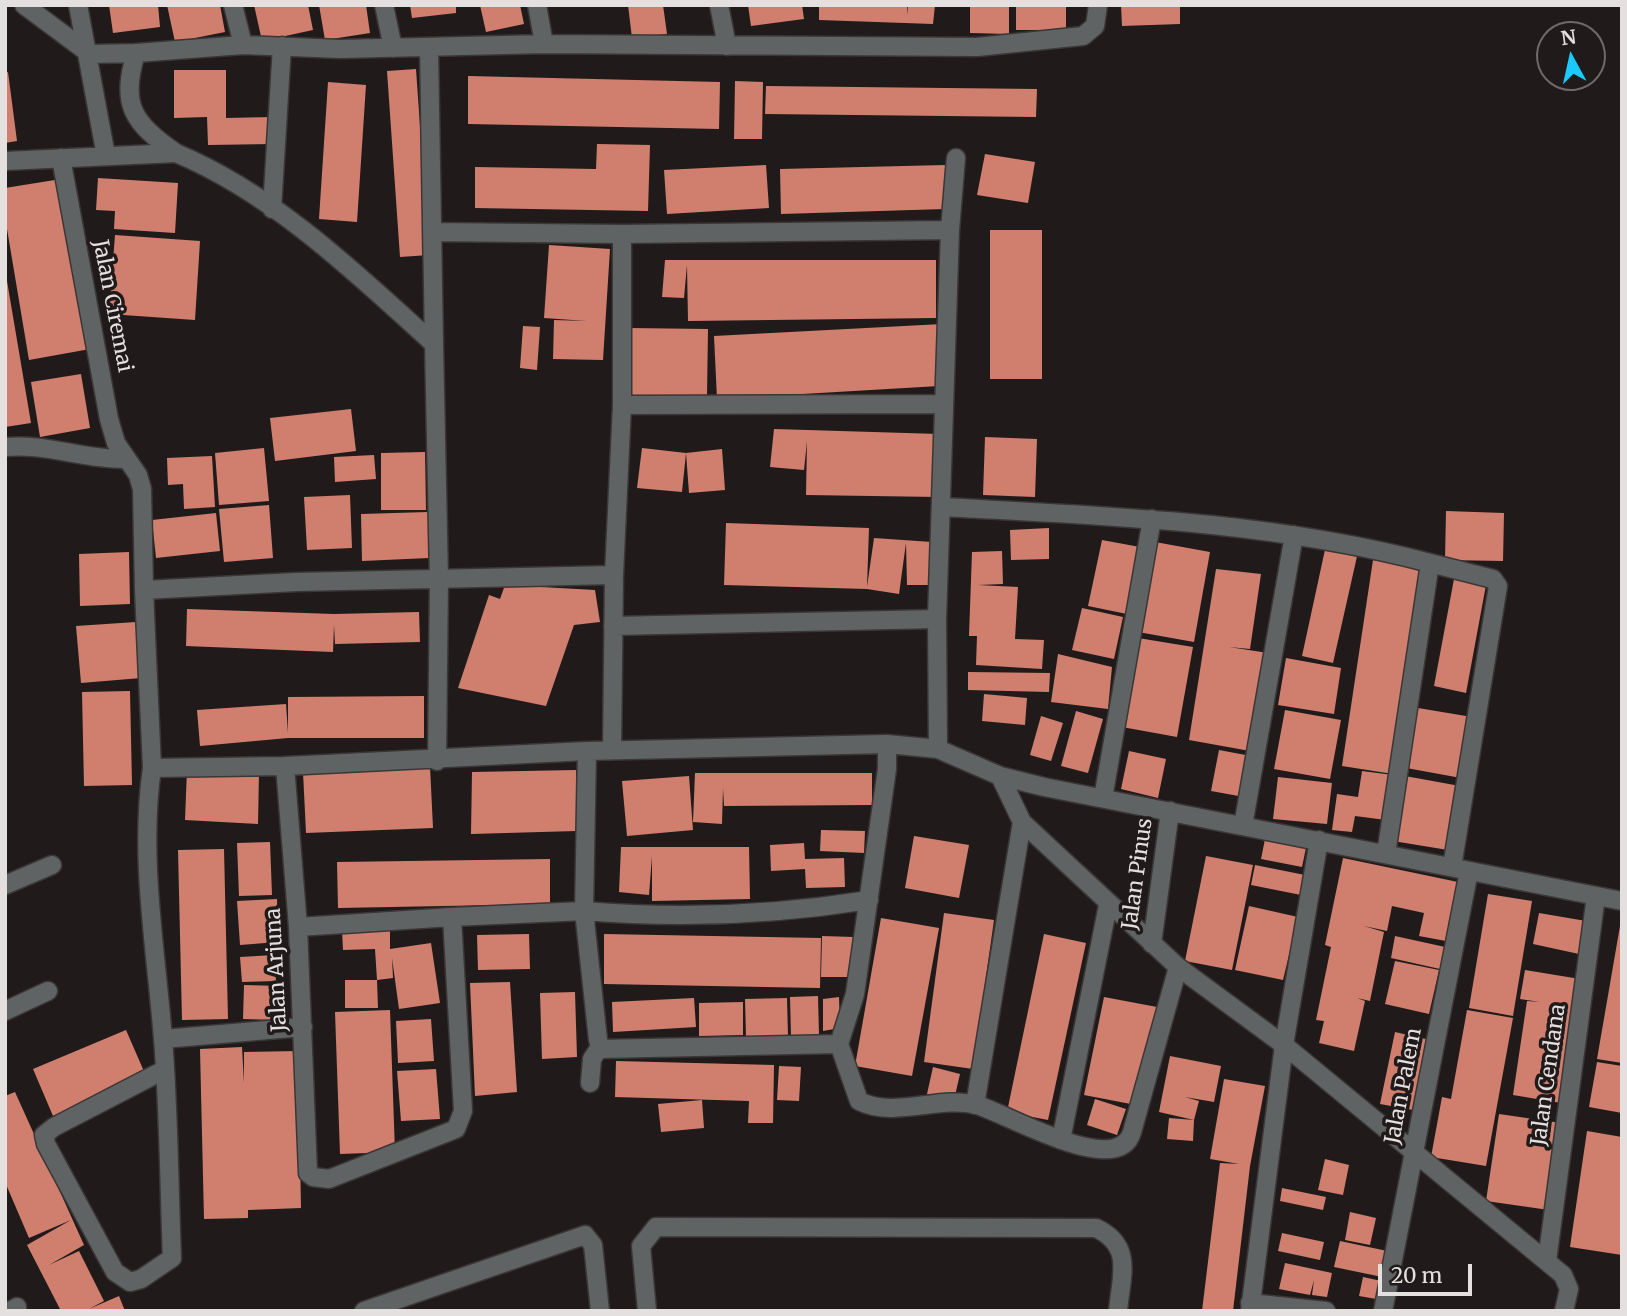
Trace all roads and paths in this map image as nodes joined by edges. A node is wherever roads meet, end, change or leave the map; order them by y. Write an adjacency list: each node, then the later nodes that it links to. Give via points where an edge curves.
1 (24, 5): 15 (street)
2 (78, 5): 15 (street)
3 (233, 5): 9 (street)
4 (384, 5): 12 (street)
5 (537, 5): 8 (street)
6 (719, 5): 11 (street)
7 (1098, 5): 11 (street, via 1096,26 1083,36 977,47)
8 (544, 44): 11 (street); 13 (street)
9 (243, 45): 10 (street); 14 (street)
10 (282, 46): 12 (street); 21 (street)
11 (727, 46)
12 (393, 48): 13 (street)
13 (429, 48): 23 (street)
14 (136, 53): 15 (street); 16 (street, via 128,94 134,116 150,135)
15 (90, 54): 17 (street)
16 (176, 153): 17 (street); 21 (street, via 226,177)
17 (106, 156): 18 (street)
18 (61, 158): 20 (street); 29 (street, Jalan Ciremai, via 109,419)
19 (956, 158): 22 (street)
20 (5, 161)
21 (272, 209): 25 (street, via 354,270)
22 (950, 230): 24 (street); 26 (street)
23 (432, 232): 24 (street); 25 (street)
24 (622, 234): 27 (street)
25 (434, 344): 35 (street)
26 (944, 404): 27 (street); 30 (street)
27 (622, 405): 34 (street)
28 (5, 447): 29 (street, via 28,445 105,460)
29 (126, 459): 36 (street, Jalan Ciremai, via 142,489)
30 (942, 507): 31 (street); 37 (street)
31 (1152, 519): 32 (street); 47 (street)
32 (1294, 535): 33 (street); 50 (street)
33 (1430, 563): 52 (street); 54 (street, Jalan Palem, via 1493,579 1498,586)
34 (614, 575): 35 (street); 38 (street)
35 (439, 579): 36 (street); 43 (street)
36 (144, 590): 45 (street, Jalan Ciremai)
37 (937, 619): 38 (street); 40 (street)
38 (613, 626): 41 (street)
39 (887, 744): 40 (street); 41 (street); 57 (street)
40 (938, 749): 46 (street)
41 (612, 750): 42 (street)
42 (587, 751): 43 (street); 60 (street)
43 (437, 761): 44 (street)
44 (285, 766): 45 (street); 62 (street, Jalan Arjuna)
45 (152, 768): 68 (street, Jalan Ciremai, via 146,811)
46 (1000, 776): 47 (street); 49 (street)
47 (1104, 798): 48 (street)
48 (1170, 811): 50 (street); 63 (street, Jalan Pinus)
49 (1022, 822): 59 (street); 74 (street)
50 (1243, 826): 51 (street)
51 (1319, 840): 52 (street); 70 (street)
52 (1386, 854): 54 (street)
53 (51, 865): 55 (street)
54 (1460, 869): 56 (street); 76 (street, Jalan Palem)
55 (5, 885)
56 (1596, 896): 58 (street); 77 (street, Jalan Cendana)
57 (869, 900): 60 (street, via 724,914 640,916); 69 (street, via 855,994)
58 (1622, 901)
59 (1108, 905): 63 (street); 75 (street)
60 (584, 911): 61 (street); 71 (street)
61 (452, 918): 62 (street); 67 (street, Jalan Arjuna, via 463,1111 456,1129 329,1179 313,1177 309,1173)
62 (298, 927): 67 (street, Jalan Arjuna)
63 (1152, 944): 64 (street)
64 (1178, 967): 70 (street); 75 (street, via 1129,1143 1111,1152)
65 (48, 991): 66 (street)
66 (5, 1011)
67 (303, 1027): 68 (street)
68 (163, 1040): 72 (street, Jalan Ciremai)
69 (839, 1044): 71 (street, via 605,1051); 74 (street, via 862,1103 881,1107)
70 (1284, 1045): 76 (street); 78 (street)
71 (600, 1047): 73 (street, via 592,1059)
72 (164, 1070): 72 (street, Jalan Ciremai, via 44,1135 115,1272 130,1282 172,1258)
73 (590, 1083)
74 (975, 1105): 75 (street)
75 (1061, 1140)
76 (1413, 1154): 77 (street); 84 (street, Jalan Palem)
77 (1547, 1261): 85 (street, via 1567,1282)
78 (1250, 1307): 83 (street)
79 (364, 1311): 80 (street, via 584,1235 593,1245)
80 (600, 1311)
81 (647, 1311): 82 (street, via 641,1246 656,1227 1096,1228 1118,1243 1123,1253)
82 (1118, 1311)
83 (1326, 1311)
84 (1383, 1311)
85 (1564, 1311)

